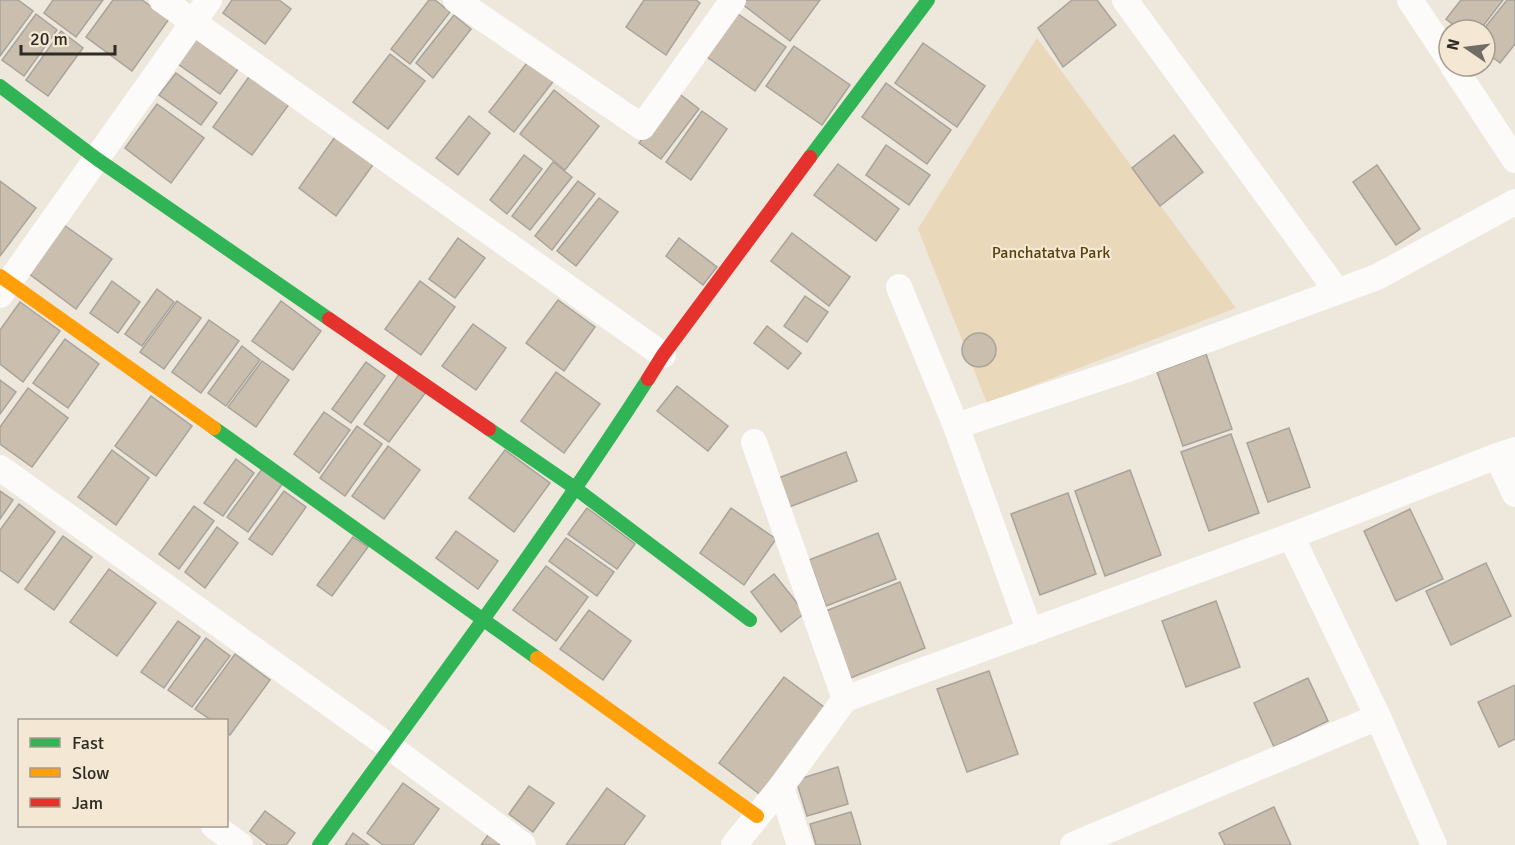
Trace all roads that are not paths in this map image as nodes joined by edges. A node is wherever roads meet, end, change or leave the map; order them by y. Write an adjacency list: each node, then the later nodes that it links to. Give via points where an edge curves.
1 (162, 0): 8 (street)
2 (209, 0): 8 (street)
3 (456, 0): 7 (street, via 642,127)
4 (928, 0): 18 (street)
5 (1125, 0): 17 (street)
6 (1410, 0): 9 (street)
7 (731, 1)
8 (193, 23): 12 (street); 18 (street)
9 (1437, 41)
10 (1462, 78): 13 (street)
11 (0, 86): 12 (street)
12 (97, 159): 15 (street); 23 (street)
13 (1515, 160)
14 (1515, 202): 17 (street, via 1377,277)
15 (3, 284): 26 (street)
16 (899, 287): 19 (street)
17 (1337, 291): 19 (street)
18 (663, 355): 23 (street)
19 (956, 426): 28 (street)
20 (754, 442): 29 (street)
21 (1506, 453): 24 (street); 25 (street)
22 (0, 468): 31 (street)
23 (575, 488): 26 (street); 27 (street)
24 (1515, 494)
25 (1291, 536): 28 (street); 30 (street)
26 (483, 619): 31 (street); 33 (street)
27 (750, 620)
28 (1030, 632): 29 (street)
29 (844, 699): 32 (street)
30 (1378, 717): 40 (street); 41 (street)
31 (390, 747): 36 (street); 37 (street)
32 (781, 787): 33 (street); 39 (street)
33 (757, 816): 38 (street)
34 (217, 827): 35 (street)
35 (240, 845)
36 (319, 845)
37 (523, 845)
38 (734, 845)
39 (800, 845)
40 (1073, 845)
41 (1434, 845)

